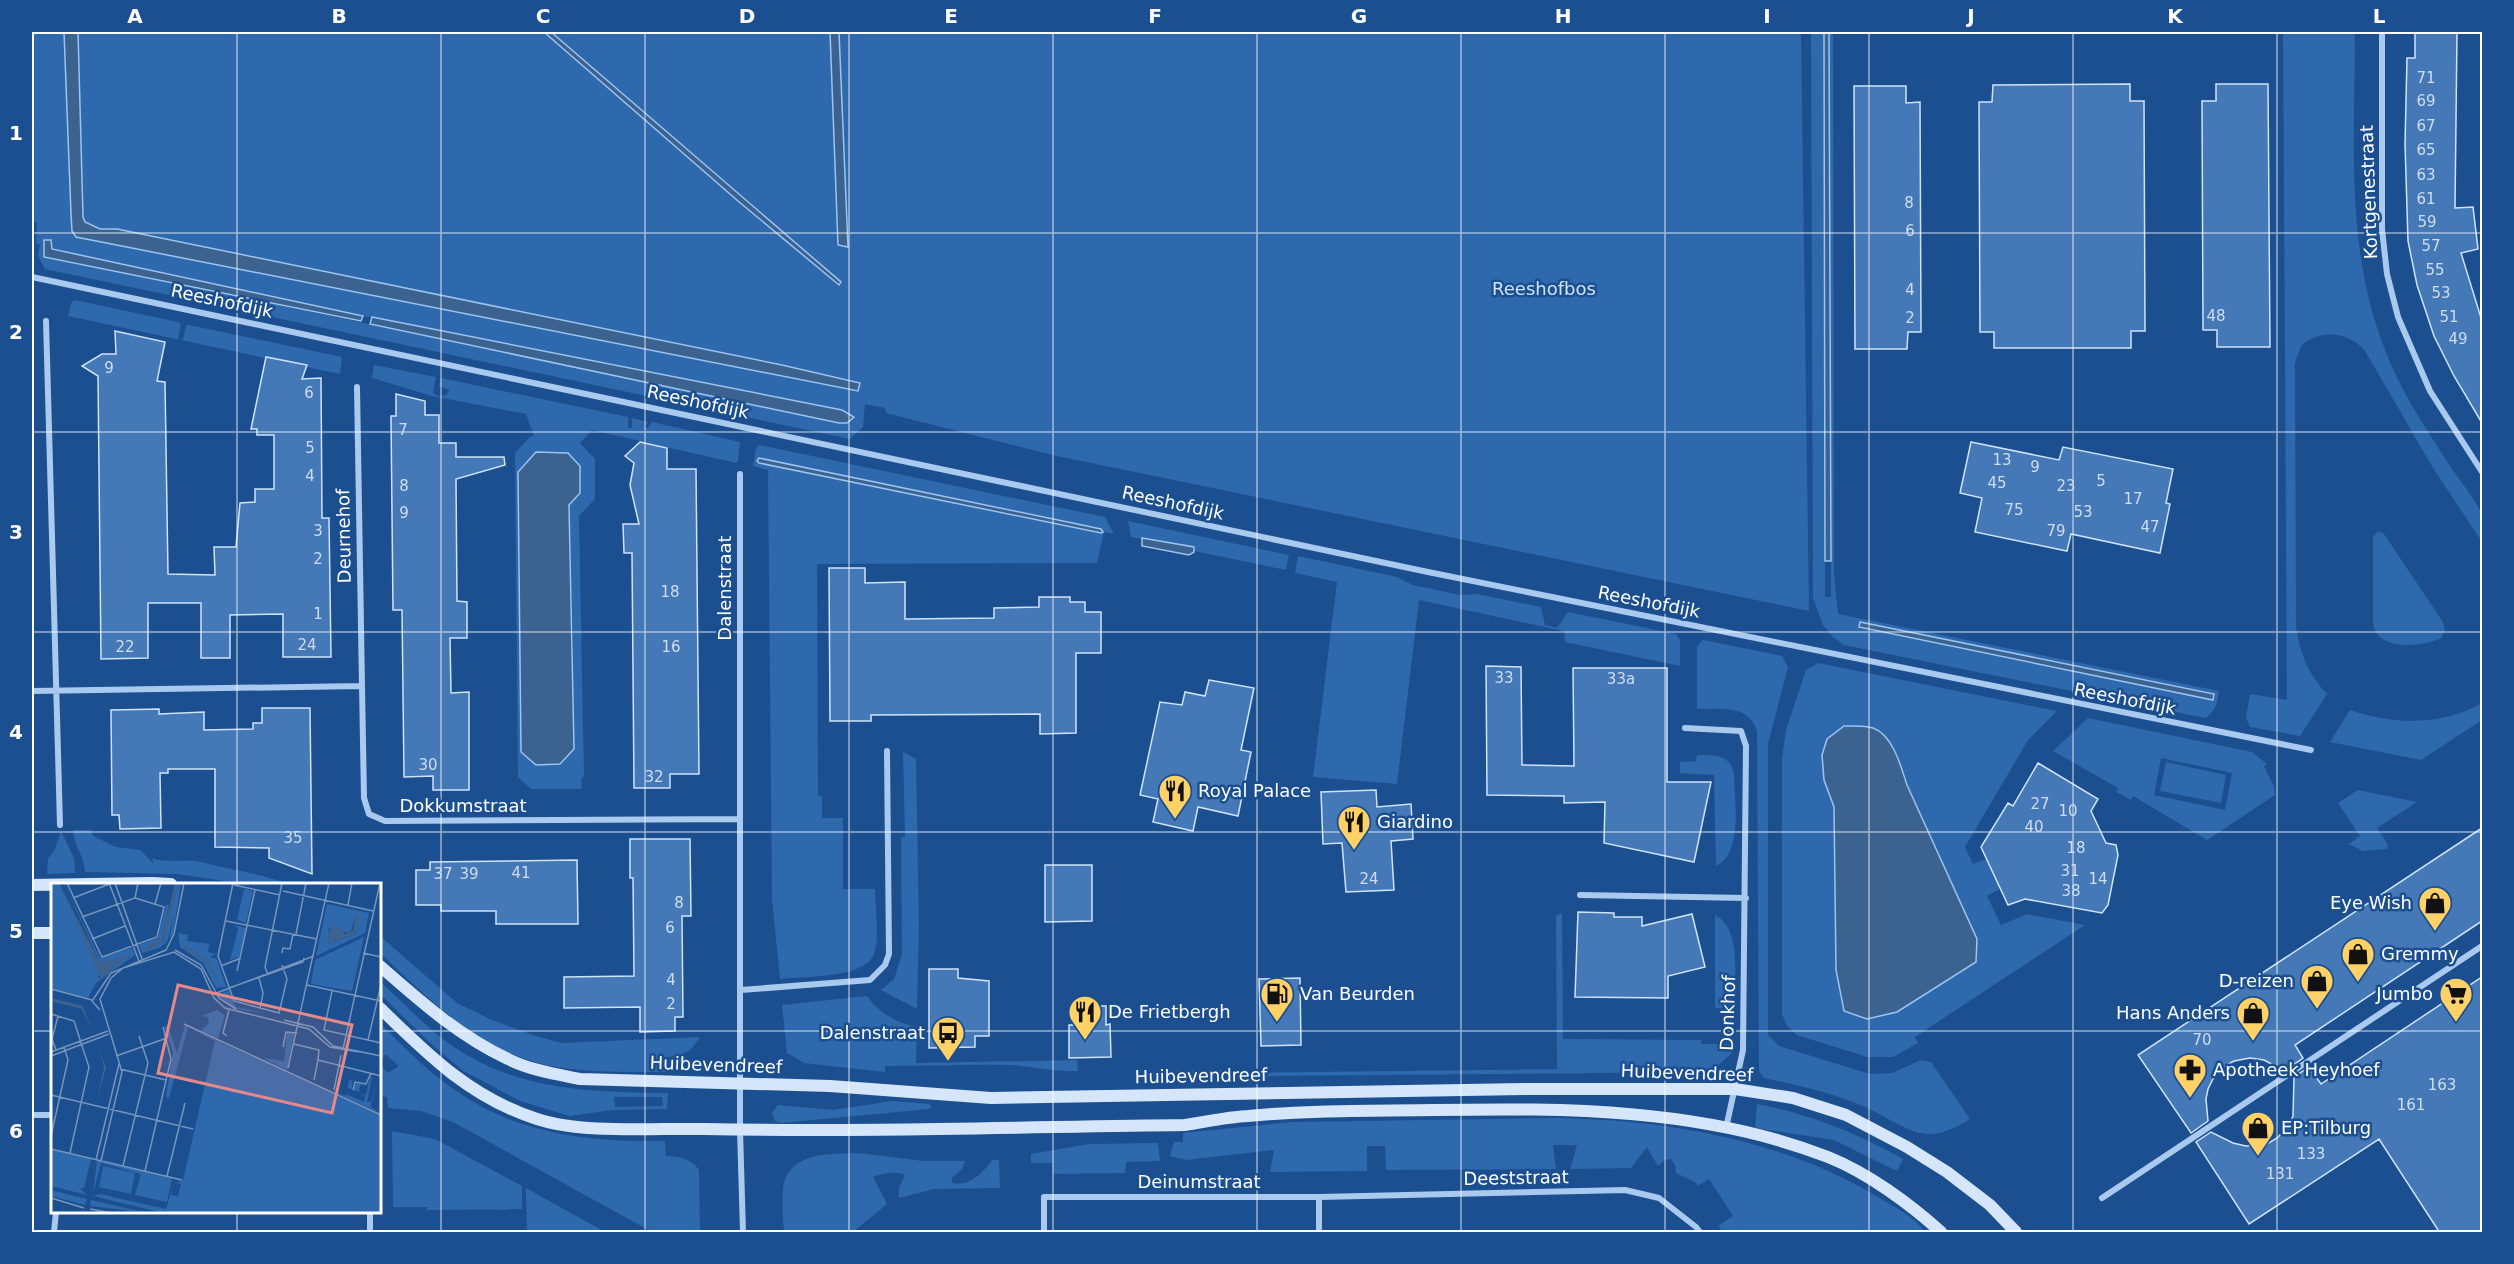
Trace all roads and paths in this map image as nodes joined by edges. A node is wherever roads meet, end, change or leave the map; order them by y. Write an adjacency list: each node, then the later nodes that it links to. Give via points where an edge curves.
1 (2382, 32): 5 (street, Kortgenestraat, via 2382,229 2387,274 2398,317 2430,391)
2 (32, 277): 11 (street, Reeshofdijk, via 1428,572)
3 (46, 321): 9 (street)
4 (357, 387): 7 (street, Deurnehof)
5 (2482, 472)
6 (740, 474): 13 (street, Dalenstraat)
7 (362, 686): 9 (street); 13 (street, Dokkumstraat, via 364,798 369,814 385,821)
8 (32, 691): 9 (street)
9 (57, 691): 14 (street)
10 (1685, 728): 18 (street, Donkhof, via 1741,731 1746,746)
11 (2311, 750)
12 (888, 751): 23 (street, via 889,954 885,965 870,980)
13 (740, 819): 23 (street, Dalenstraat)
14 (60, 825)
15 (51, 884): 16 (street)
16 (32, 885)
17 (1580, 895): 18 (street)
18 (1746, 898): 26 (street, Donkhof, via 1743,1050)
19 (32, 933): 20 (street)
20 (51, 933)
21 (2482, 946): 32 (street)
22 (381, 967): 25 (street, Huibevendreef, via 457,1031 509,1060 540,1071 580,1079)
23 (741, 990): 25 (street, Dalenstraat)
24 (381, 1009): 30 (street, via 431,1059 466,1085 539,1120 579,1127)
25 (741, 1084): 26 (street, Huibevendreef, via 991,1098); 30 (street, Dalenstraat)
26 (1735, 1089): 29 (street, Donkhof); 42 (street, Huibevendreef, via 1793,1098 1846,1114 1947,1172 1990,1205)
27 (32, 1115): 28 (street)
28 (51, 1115)
29 (1725, 1128): 30 (street, via 1628,1112 1528,1109 1308,1112 1185,1125); 41 (street, via 1830,1158 1917,1210)
30 (740, 1130): 37 (street, Dalenstraat)
31 (1318, 1197): 38 (street, Deinumstraat, via 1044,1197); 39 (street); 40 (street, Deeststraat, via 1624,1190 1659,1198)
32 (2102, 1198)
33 (56, 1213): 35 (street)
34 (370, 1213): 36 (street)
35 (54, 1233)
36 (370, 1233)
37 (743, 1233)
38 (1044, 1233)
39 (1319, 1233)
40 (1700, 1233)
41 (1941, 1233)
42 (2016, 1233)

